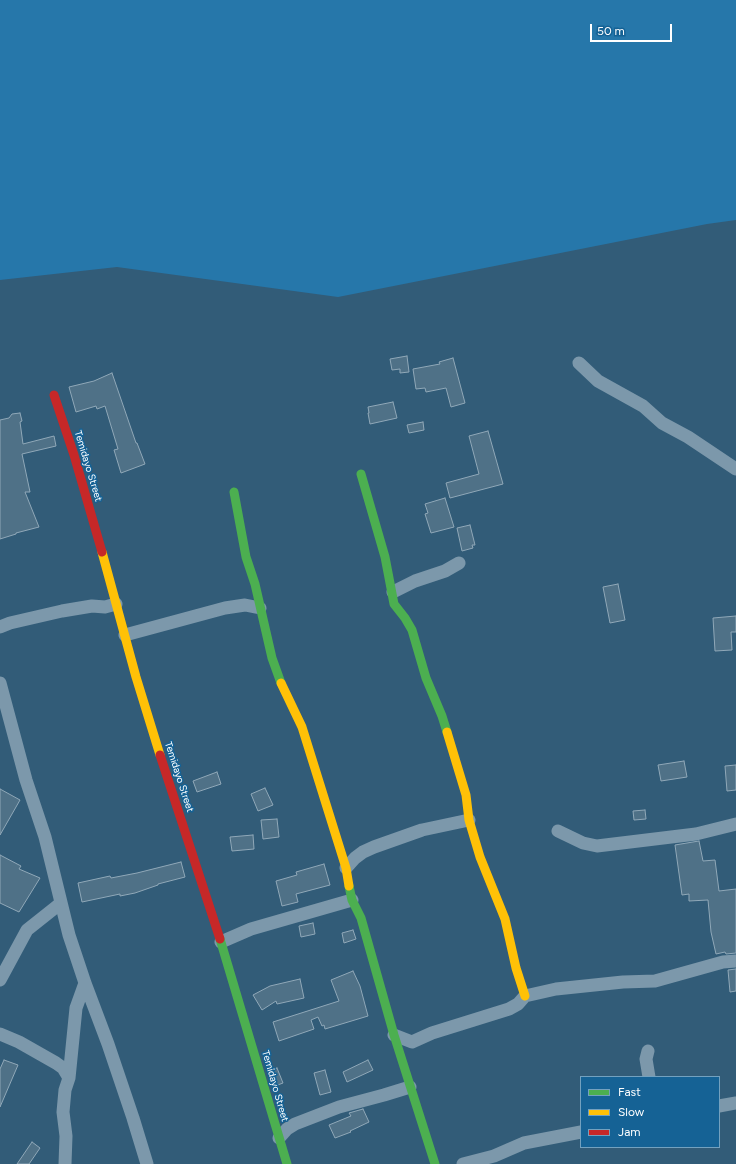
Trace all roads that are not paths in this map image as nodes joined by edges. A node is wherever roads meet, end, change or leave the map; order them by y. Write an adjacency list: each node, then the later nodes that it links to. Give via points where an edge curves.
1 (579, 364): 3 (street, via 598,381 643,406 662,423)
2 (54, 395): 8 (street, Temidayo Street, via 74,455)
3 (736, 469)
4 (361, 474): 7 (street, via 386,557)
5 (234, 492): 9 (street, via 246,557)
6 (459, 563): 7 (street)
7 (392, 592): 13 (street, via 394,604 412,630 426,678 442,716 466,795)
8 (116, 604): 10 (street, via 62,611 10,623); 11 (street, Temidayo Street)
9 (260, 608): 11 (street, via 225,608); 16 (street, via 278,677 302,728)
10 (0, 628)
11 (125, 635): 19 (street, Temidayo Street, via 170,788)
12 (0, 683): 18 (street)
13 (469, 820): 16 (street, via 422,830 374,847 354,858); 23 (street, via 480,857 505,919)
14 (736, 824): 15 (street, via 696,834 597,846)
15 (558, 831)
16 (346, 868): 17 (street)
17 (352, 900): 19 (street, via 251,929); 25 (street, via 360,918)
18 (62, 903): 21 (street, via 27,930); 22 (street, via 69,935)
19 (221, 942): 35 (street, Temidayo Street)
20 (736, 961): 23 (street, via 723,962 655,981 556,989)
21 (0, 980)
22 (85, 983): 30 (street, via 76,1008); 37 (street)
23 (525, 996): 26 (street, via 509,1009 432,1033)
24 (0, 1034): 30 (street, via 20,1042 56,1063 63,1068)
25 (394, 1035): 26 (street); 28 (street)
26 (412, 1042): 28 (street)
27 (648, 1051): 29 (street, via 646,1059)
28 (404, 1066): 31 (street)
29 (649, 1076)
30 (69, 1078): 36 (street, via 63,1112 66,1136)
31 (410, 1087): 35 (street, via 339,1107 295,1124); 39 (street)
32 (736, 1103): 33 (street)
33 (720, 1106)
34 (580, 1132): 40 (street, via 524,1143 494,1156)
35 (279, 1138): 38 (street, Temidayo Street)
36 (65, 1164)
37 (147, 1164)
38 (287, 1164)
39 (435, 1164)
40 (463, 1164)

